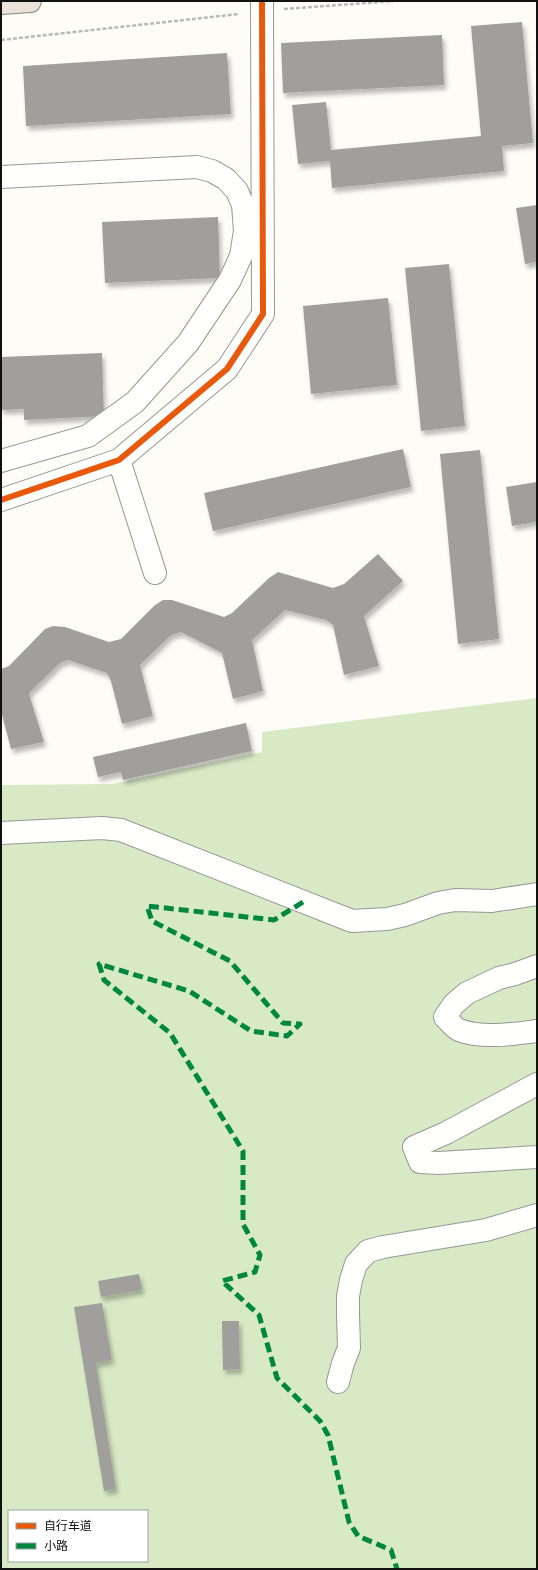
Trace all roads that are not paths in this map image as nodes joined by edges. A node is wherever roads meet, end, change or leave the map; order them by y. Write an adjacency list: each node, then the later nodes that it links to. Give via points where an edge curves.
1 (30, 1): 2 (highway)
2 (1, 3)
3 (262, 6): 5 (street)
4 (1, 177): 5 (street, via 197,167 212,171 226,179 237,191)
5 (253, 221): 6 (street, via 263,314 226,369); 7 (street, via 245,231 241,256 230,280 188,343 135,402 88,436)
6 (119, 460): 8 (street); 9 (street)
7 (1, 461)
8 (1, 500)
9 (155, 573)
10 (1, 833): 11 (street, via 102,828 122,830 352,921 386,919 455,900 492,901)
11 (537, 894)
12 (537, 966): 13 (street, via 499,978 467,993 454,1004 445,1017 458,1029 477,1034 494,1035)
13 (537, 1030)
14 (537, 1084): 15 (street, via 414,1147 420,1162)
15 (537, 1157)
16 (537, 1215): 17 (street, via 486,1230 368,1251 356,1264 351,1280 349,1348)
17 (338, 1382)

